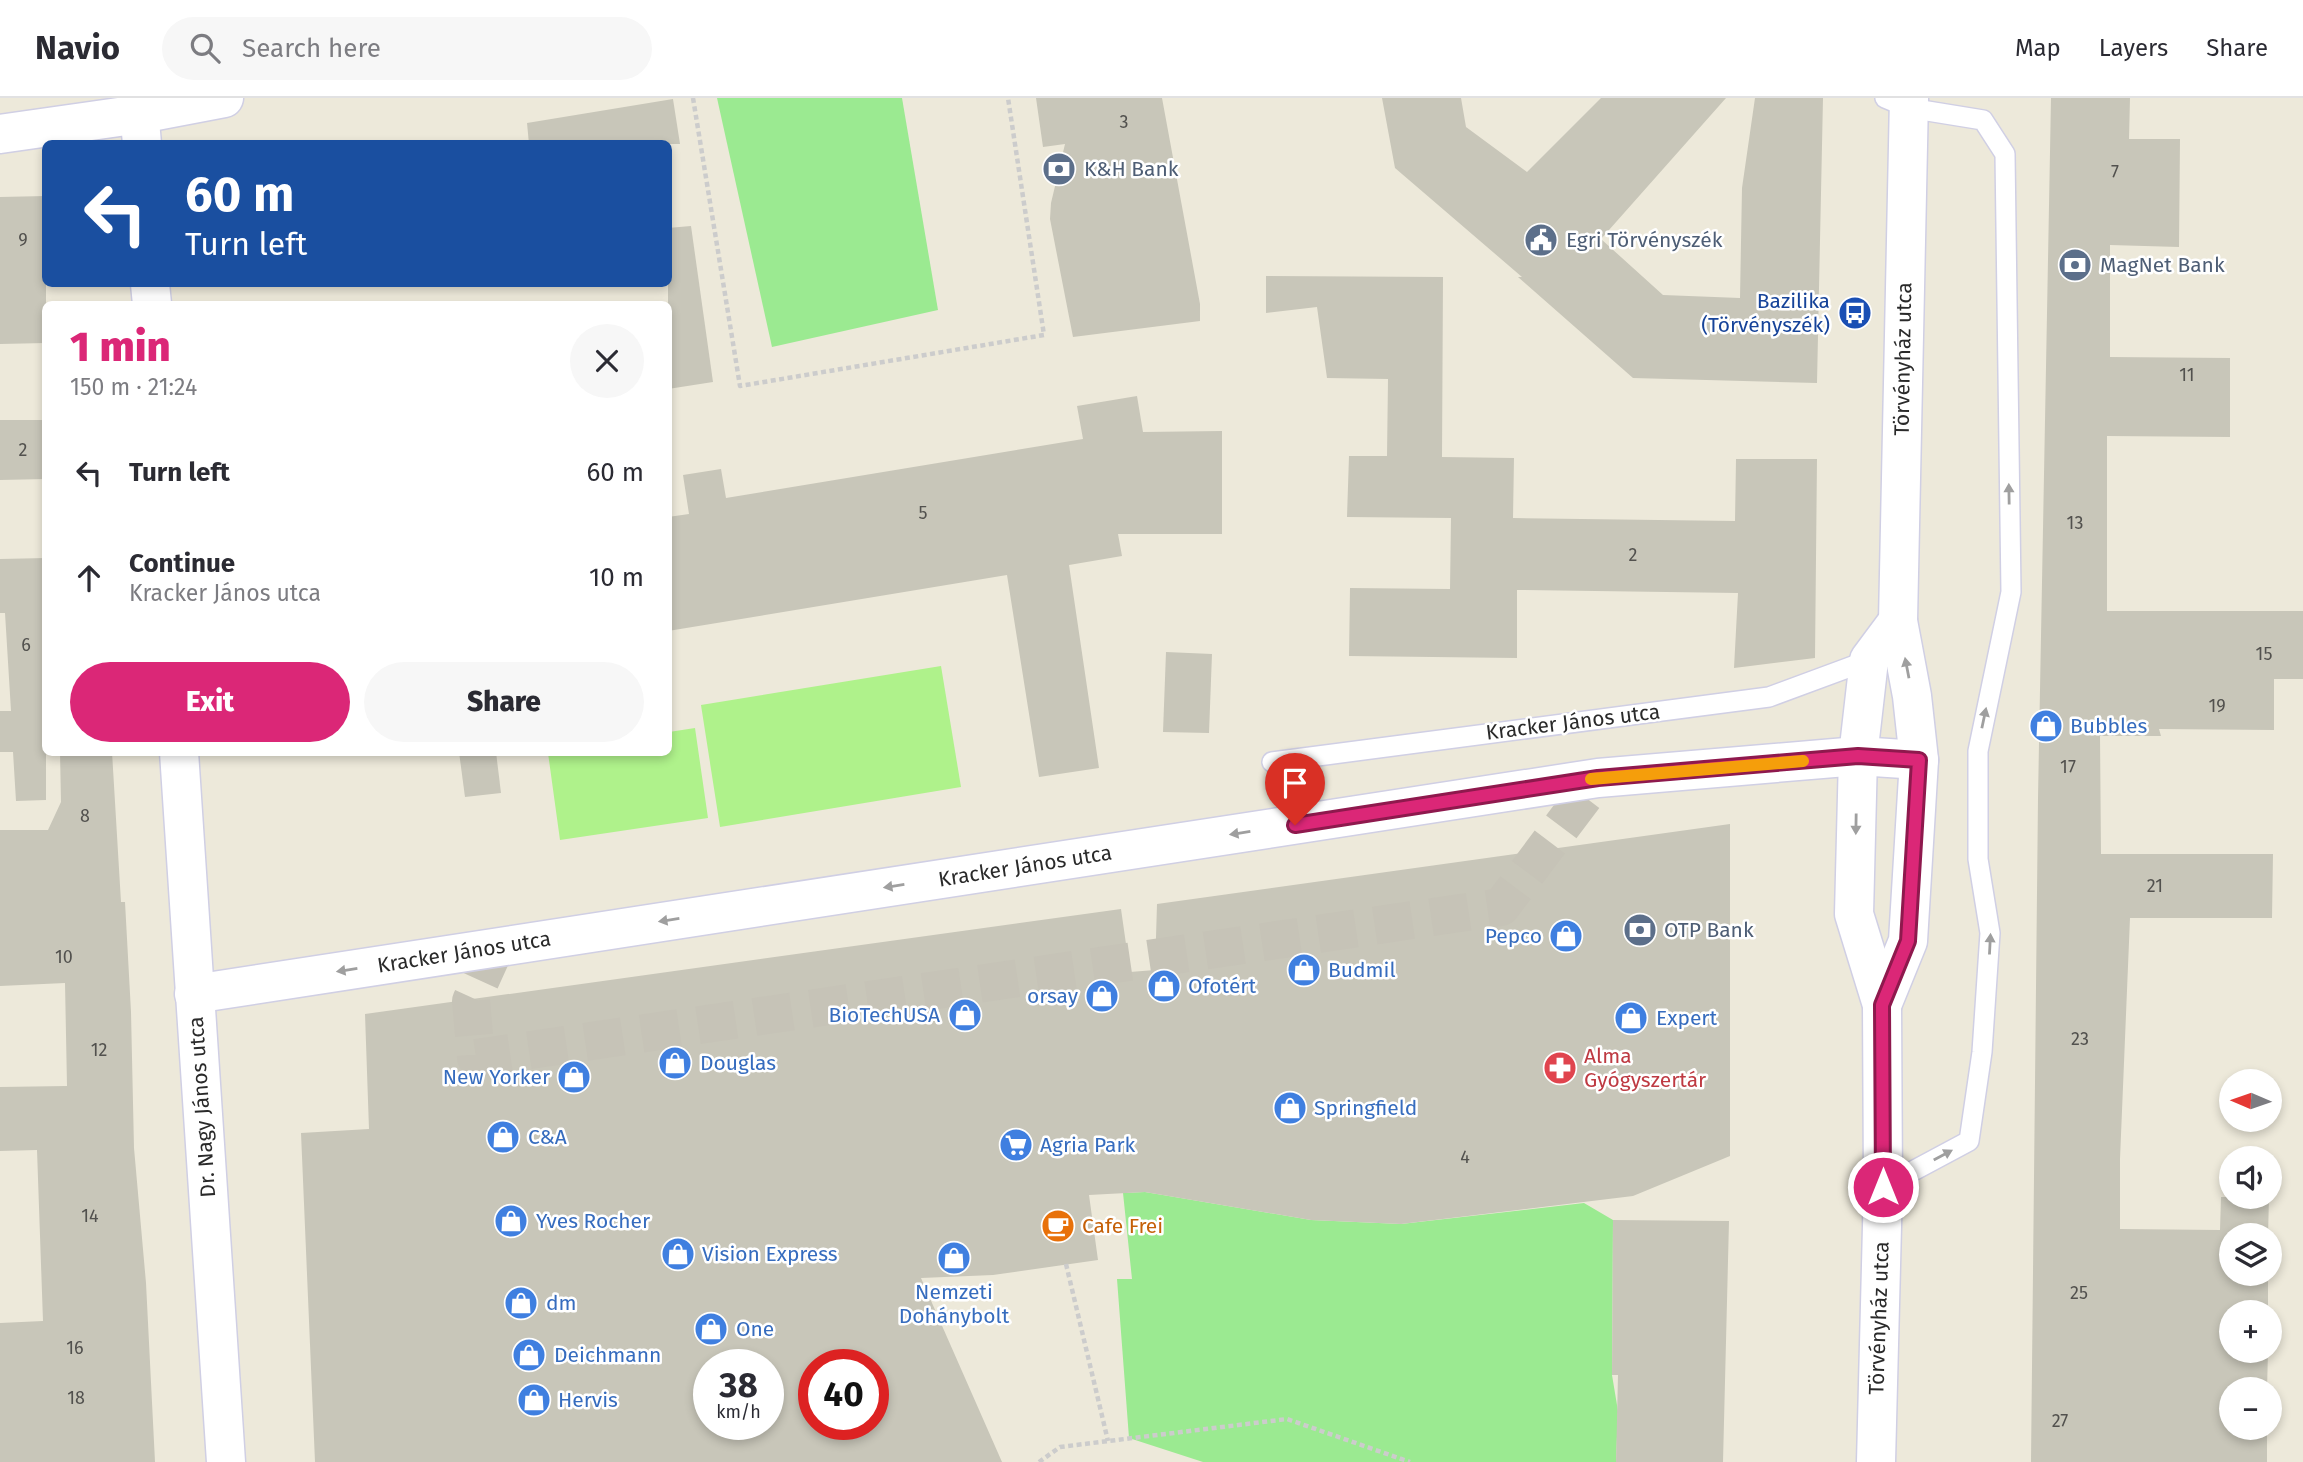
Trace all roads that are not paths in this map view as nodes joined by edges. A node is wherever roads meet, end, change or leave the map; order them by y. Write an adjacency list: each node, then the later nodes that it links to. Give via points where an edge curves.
1 (223, 98): 3 (street)
2 (1901, 101): 5 (street, Törvényház utca); 13 (lane, one-way to 2, via 1969,1141 1982,1052 1990,933 1978,859 1978,751 2011,592 2005,155 1983,121)
3 (140, 119): 4 (street)
4 (0, 134)
5 (1898, 621): 6 (street); 9 (street, Törvényház utca, one-way to 5)
6 (1869, 660): 8 (street, Törvényház utca); 10 (lane, Kracker János utca, via 1769,697)
7 (179, 756): 11 (street, Dr. Nagy János utca)
8 (1858, 756): 9 (street, Kracker János utca); 11 (street, Kracker János utca, one-way to 11, via 1598,778); 12 (street, Törvényház utca, one-way to 12, via 1854,914)
9 (1919, 760): 12 (street, Törvényház utca, via 1908,941)
10 (1272, 762)
11 (194, 994): 14 (street, Dr. Nagy János utca)
12 (1882, 1005): 13 (street, Törvényház utca)
13 (1883, 1187): 15 (street, Törvényház utca)
14 (226, 1462)
15 (1876, 1462)

